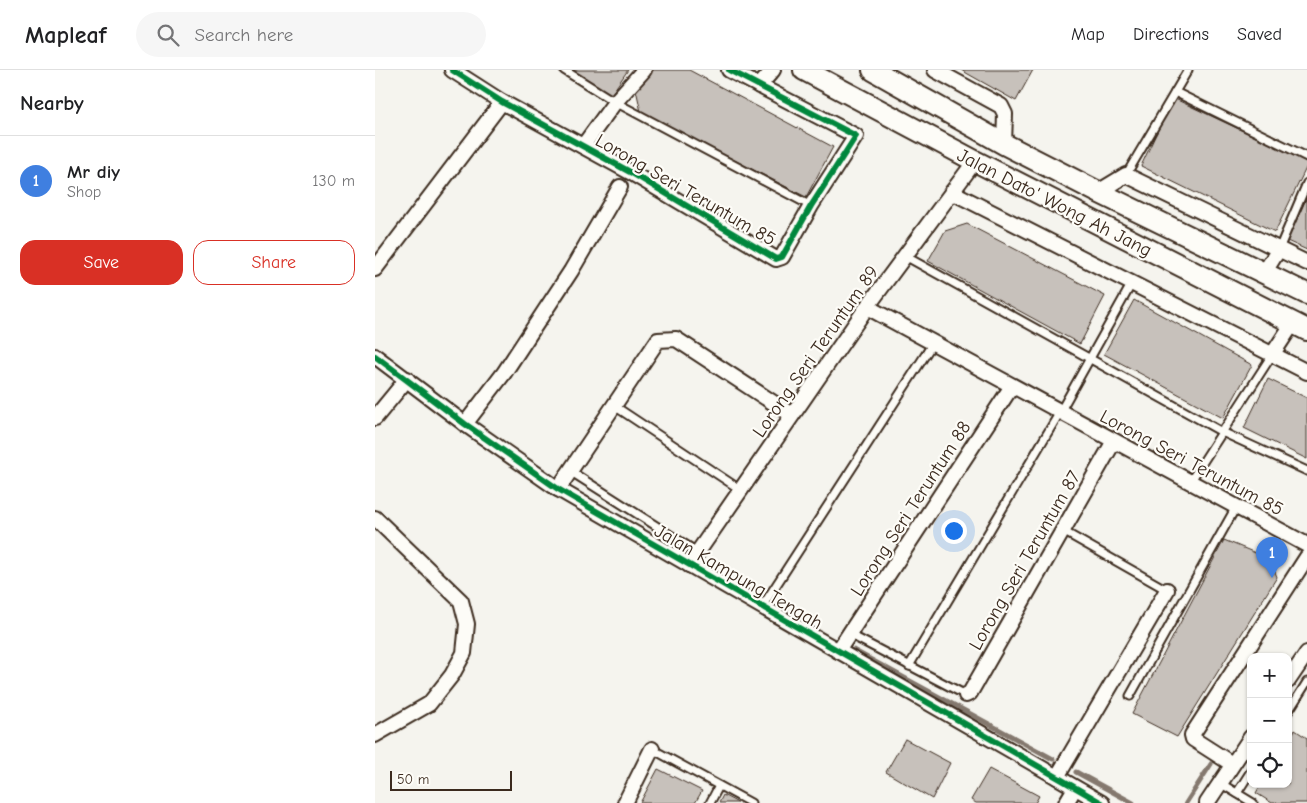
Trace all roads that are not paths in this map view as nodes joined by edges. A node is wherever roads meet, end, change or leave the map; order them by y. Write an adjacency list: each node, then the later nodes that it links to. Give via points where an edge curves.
1 (452, 70): 12 (street, Lorong Seri Teruntum 85)
2 (564, 70): 13 (lane)
3 (644, 70): 13 (street)
4 (729, 70): 10 (street)
5 (773, 70): 10 (street)
6 (804, 70): 17 (main road, Jalan Dato' Wong Ah Jang)
7 (873, 70): 14 (main road, Jalan Dato' Wong Ah Jang)
8 (937, 70): 14 (street, via 1001,106 1005,114)
9 (1189, 70): 11 (lane)
10 (759, 86): 23 (street, Lorong Seri Teruntum 85, via 856,136)
11 (1175, 92): 16 (lane); 18 (lane)
12 (502, 102): 15 (street, Lorong Seri Teruntum 85); 27 (street)
13 (615, 102): 15 (street); 23 (lane)
14 (1004, 144): 22 (main road, Jalan Dato' Wong Ah Jang)
15 (583, 146): 23 (street, Lorong Seri Teruntum 85, via 776,259 782,257)
16 (1307, 157)
17 (975, 161): 21 (street, Lorong Seri Teruntum 89); 32 (main road, Jalan Dato' Wong Ah Jang)
18 (1126, 175): 22 (street); 24 (street)
19 (1307, 183): 24 (lane)
20 (620, 187): 44 (street, via 571,271 504,373)
21 (952, 192): 25 (street, Lorong Seri Teruntum 89); 29 (street)
22 (1098, 192): 28 (main road, Jalan Dato' Wong Ah Jang)
23 (811, 206)
24 (1279, 249): 26 (street); 28 (street)
25 (905, 256): 31 (street, Lorong Seri Teruntum 89); 36 (lane)
26 (1307, 263)
27 (375, 269)
28 (1264, 273): 30 (main road, Jalan Dato' Wong Ah Jang)
29 (1132, 283): 34 (street); 36 (lane)
30 (1307, 294)
31 (867, 307): 33 (street, Lorong Seri Teruntum 85); 42 (street, Lorong Seri Teruntum 89)
32 (1300, 327): 34 (street)
33 (933, 343): 39 (street, Lorong Seri Teruntum 85); 60 (lane)
34 (1272, 355): 37 (street); 45 (lane)
35 (375, 356): 38 (street, Jalan Kampung Tengah)
36 (1089, 358): 41 (lane); 45 (lane)
37 (1307, 372)
38 (407, 380): 43 (street); 44 (street, Jalan Kampung Tengah)
39 (1012, 386): 41 (street, Lorong Seri Teruntum 85); 61 (street, Lorong Seri Teruntum 88)
40 (613, 405): 42 (street, via 658,340 676,339); 47 (street); 51 (lane)
41 (1059, 412): 46 (street, Lorong Seri Teruntum 85); 64 (lane)
42 (792, 415): 51 (street, Lorong Seri Teruntum 89)
43 (375, 418)
44 (465, 424): 50 (street, Jalan Kampung Tengah)
45 (1222, 432): 48 (lane); 49 (lane)
46 (1114, 441): 49 (street, Lorong Seri Teruntum 85); 54 (street, Lorong Seri Teruntum 87)
47 (570, 471): 50 (street); 56 (lane)
48 (1307, 471)
49 (1190, 482): 52 (street, Lorong Seri Teruntum 85)
50 (559, 489): 58 (street, Jalan Kampung Tengah)
51 (741, 490): 56 (street, Lorong Seri Teruntum 89)
52 (1236, 507): 55 (street, Lorong Seri Teruntum 85); 69 (lane)
53 (375, 518): 71 (street, via 461,601 467,624 464,653 452,675 429,704)
54 (1063, 531): 59 (lane); 68 (street, Lorong Seri Teruntum 87)
55 (1307, 545)
56 (697, 552): 58 (street, Lorong Seri Teruntum 89)
57 (1307, 557): 74 (street, via 1192,736)
58 (689, 565): 60 (street, Jalan Kampung Tengah)
59 (1167, 590): 76 (street)
60 (761, 607): 62 (street, Jalan Kampung Tengah)
61 (849, 634): 62 (street, Lorong Seri Teruntum 88); 64 (lane)
62 (838, 651): 76 (street, Jalan Kampung Tengah)
63 (1307, 653): 65 (street)
64 (909, 666): 68 (lane)
65 (1292, 675)
66 (1307, 682): 67 (lane)
67 (1304, 692): 70 (lane)
68 (966, 695)
69 (1130, 696)
70 (1292, 707)
71 (375, 735)
72 (1247, 743): 74 (street)
73 (652, 749): 78 (lane); 81 (street)
74 (1232, 764): 77 (street)
75 (1247, 777): 80 (lane)
76 (1057, 778): 79 (street, Jalan Kampung Tengah)
77 (1220, 783): 80 (lane); 86 (street)
78 (719, 786): 82 (lane); 83 (lane)
79 (1075, 788): 84 (street); 85 (street, Jalan Kampung Tengah)
80 (1237, 793): 87 (lane)
81 (625, 803)
82 (709, 803)
83 (751, 803)
84 (1067, 803)
85 (1102, 803)
86 (1207, 803)
87 (1253, 803)

